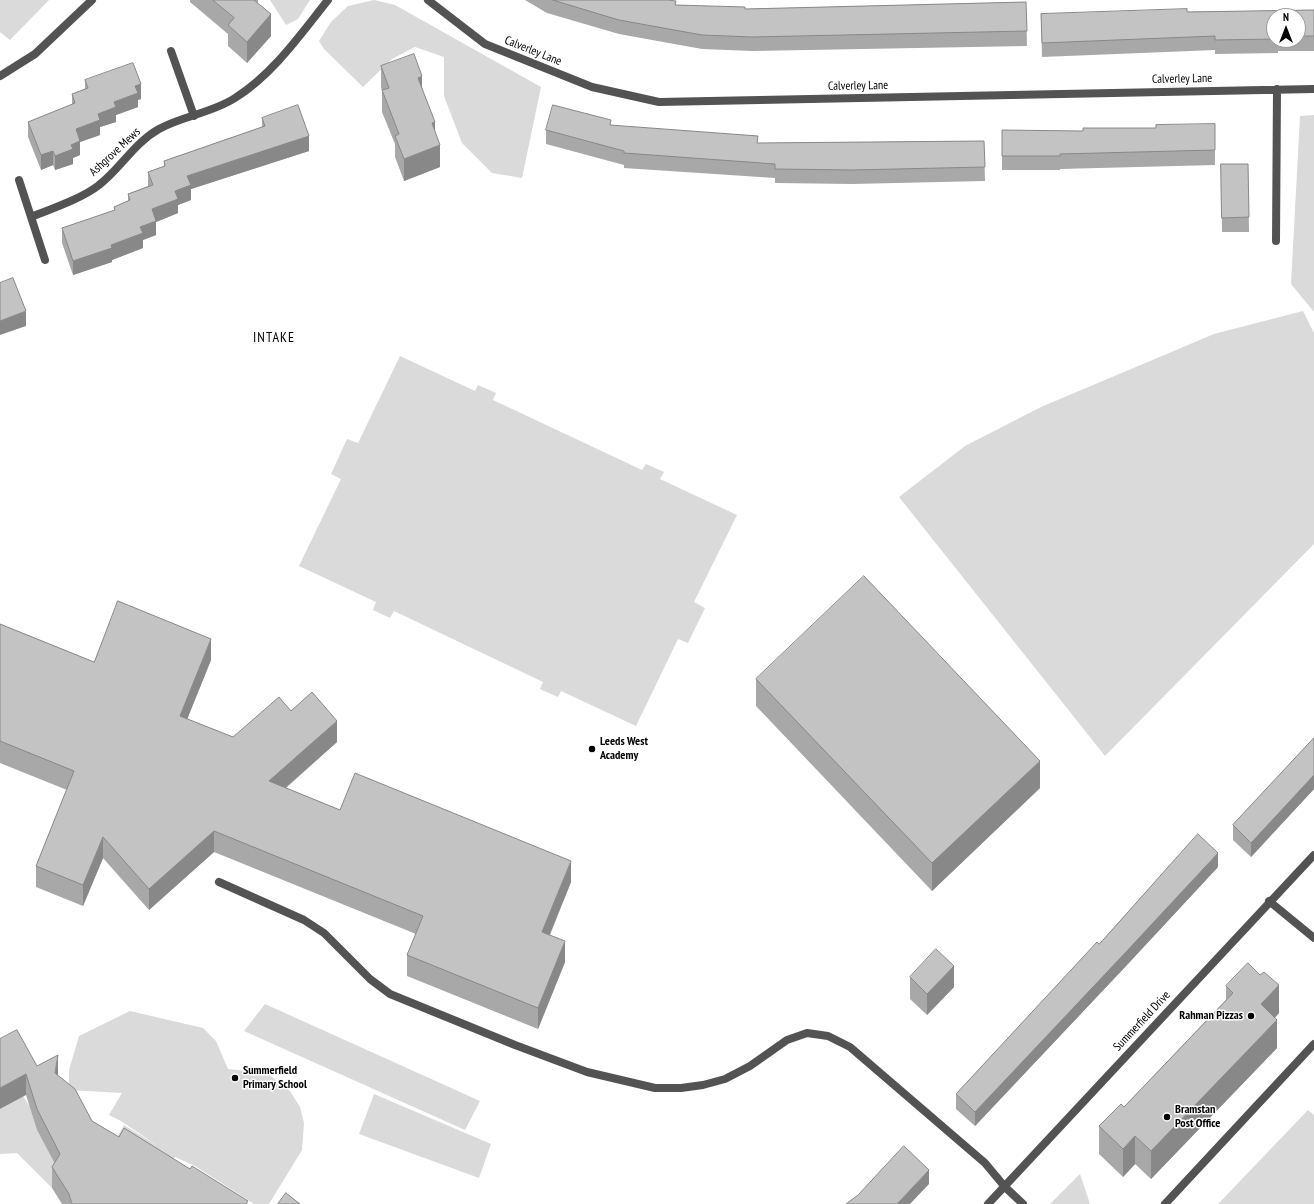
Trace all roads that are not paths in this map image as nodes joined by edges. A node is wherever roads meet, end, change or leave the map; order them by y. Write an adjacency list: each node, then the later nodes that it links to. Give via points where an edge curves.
1 (92, 0): 5 (street, via 35,54)
2 (328, 0): 8 (street, Ashgrove Mews, via 259,81 234,99)
3 (428, 0): 6 (street, Calverley Lane, via 485,44 592,87 659,102)
4 (171, 51): 8 (street)
5 (0, 76)
6 (1277, 89): 7 (street, Calverley Lane); 11 (street)
7 (1314, 89)
8 (194, 116): 10 (street, Ashgrove Mews, via 159,129 136,145 99,186)
9 (18, 180): 10 (street)
10 (31, 217): 12 (street)
11 (1276, 241)
12 (45, 260)
13 (1314, 855): 15 (street, Summerfield Drive)
14 (219, 882): 18 (street, via 304,920 324,933 370,979 390,994 587,1072 655,1088 703,1085 725,1079 750,1066 787,1040 807,1033 828,1036 850,1047 984,1163)
15 (1269, 901): 16 (street); 18 (street, Summerfield Drive)
16 (1314, 938)
17 (1314, 1044): 21 (street)
18 (1005, 1187): 19 (street, Summerfield Drive); 20 (street)
19 (988, 1204)
20 (1023, 1204)
21 (1165, 1204)

